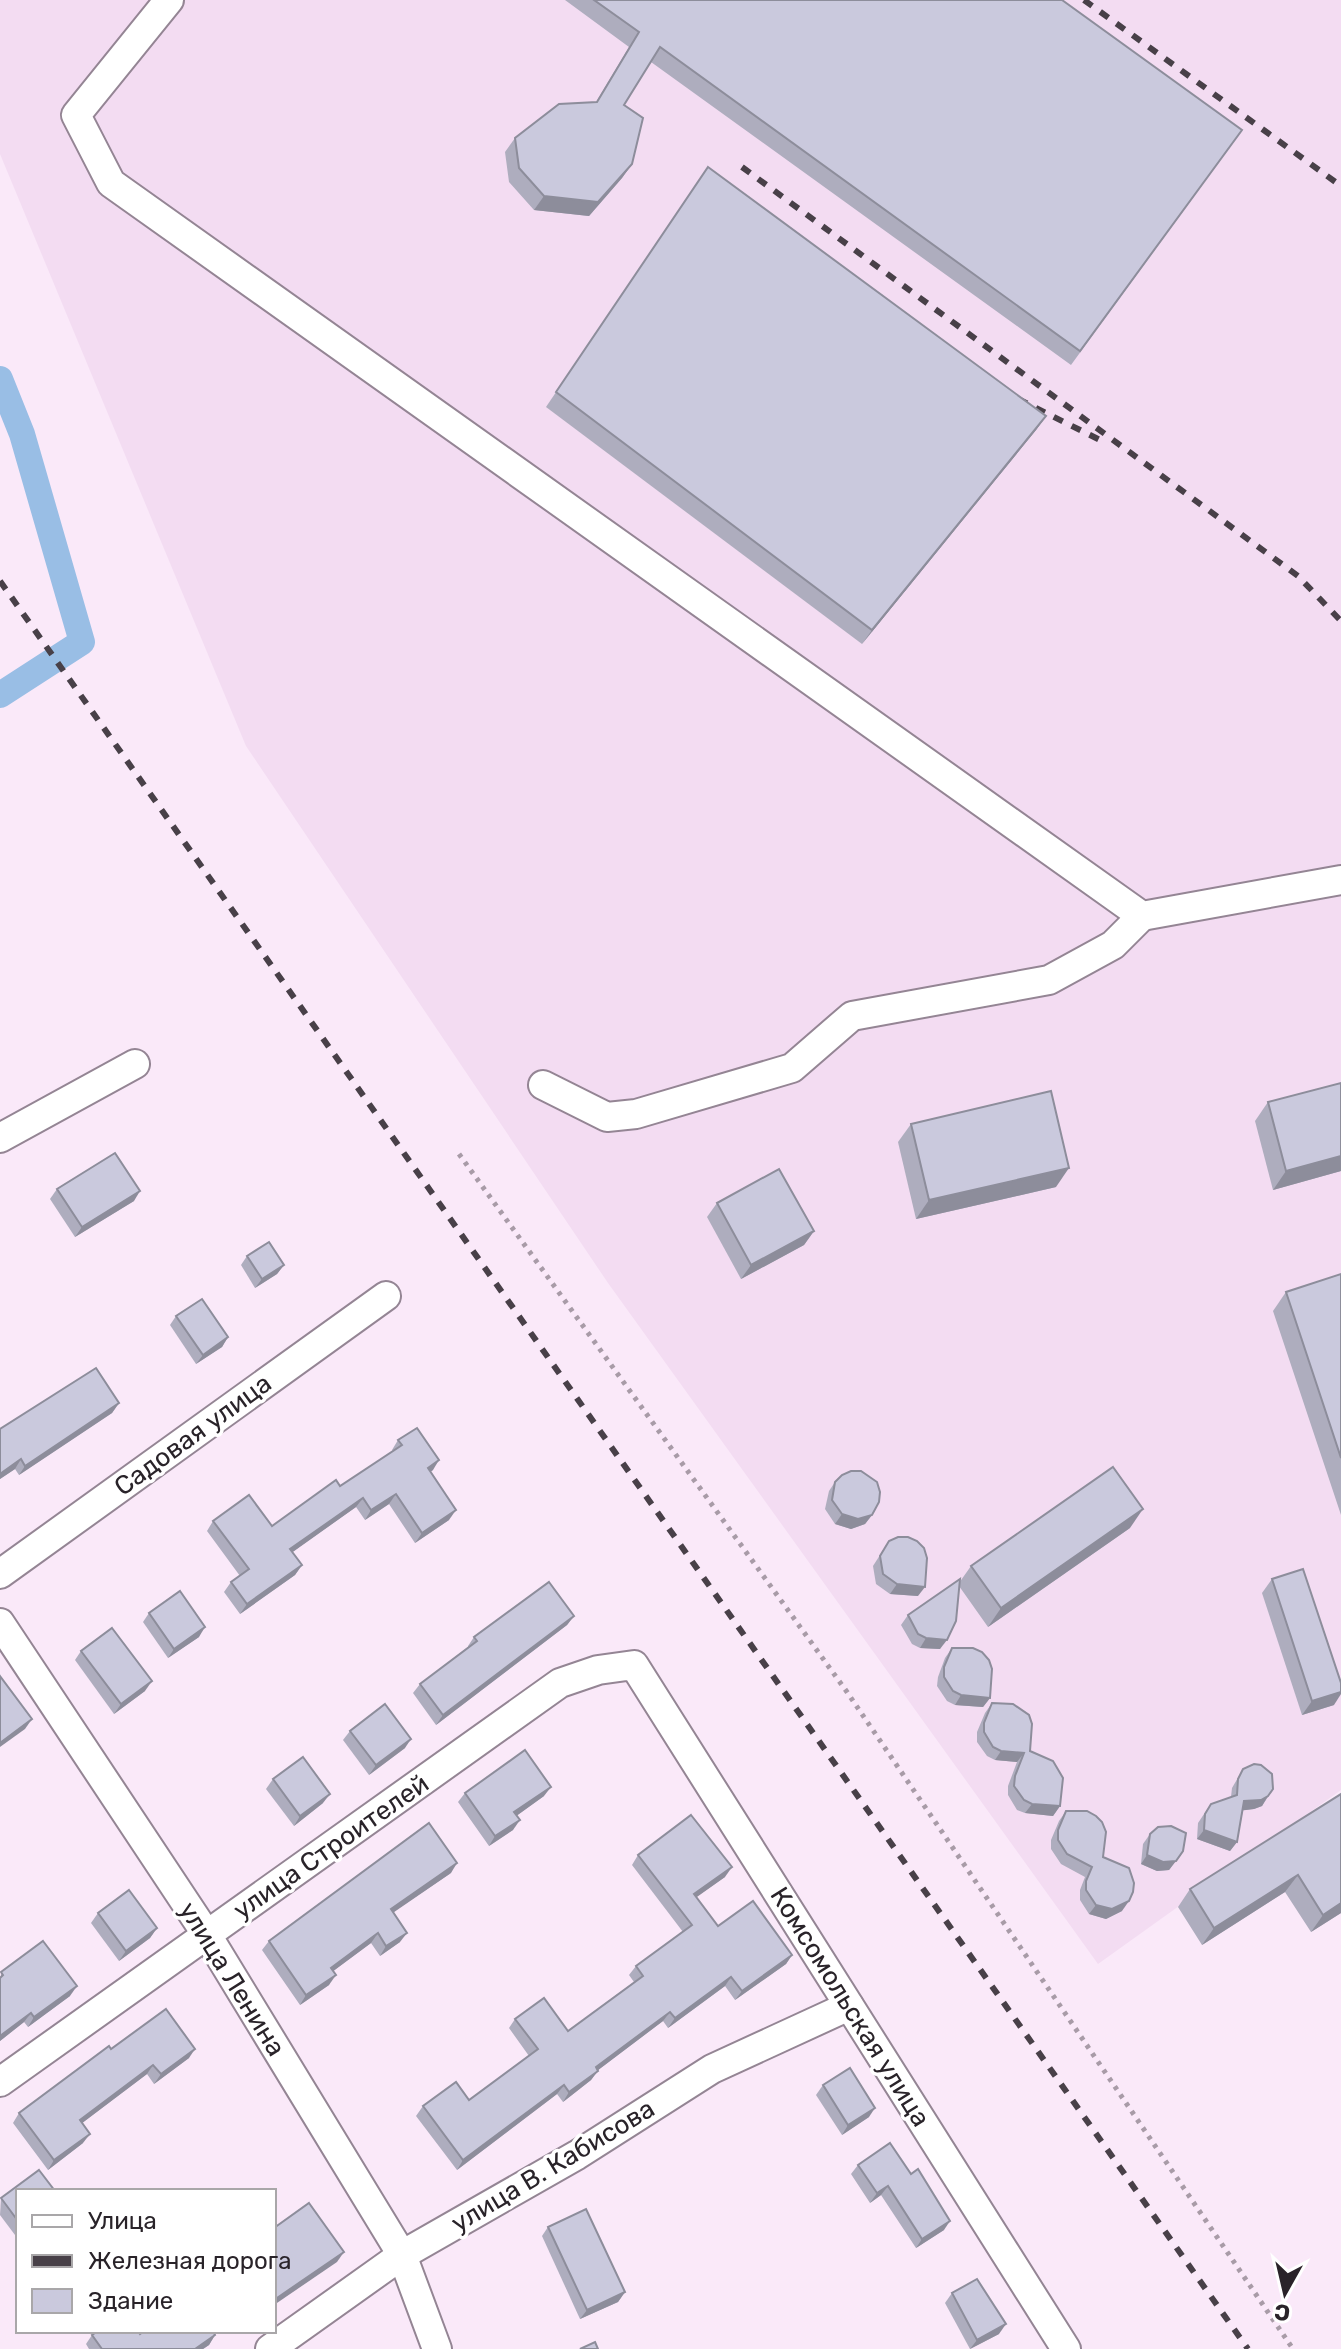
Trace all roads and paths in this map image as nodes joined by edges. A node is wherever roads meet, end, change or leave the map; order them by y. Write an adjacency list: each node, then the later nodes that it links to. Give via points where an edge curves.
1 (169, 0): 3 (street, via 76,115 111,183)
2 (1341, 880): 3 (street)
3 (1142, 916): 5 (street, via 1113,945 1049,980 852,1016 792,1068 636,1114 607,1117)
4 (135, 1064): 6 (street)
5 (543, 1085)
6 (0, 1138)
7 (459, 1154): 19 (path, via 847,1692)
8 (386, 1296): 9 (street, Садовая улица)
9 (0, 1574)
10 (0, 1623): 12 (street, улица Ленина)
11 (634, 1665): 12 (street, улица Строителей, via 560,1683); 13 (street, Комсомольская улица)
12 (207, 1935): 14 (street, улица Строителей); 15 (street, улица Ленина)
13 (849, 2006): 15 (street, улица В. Кабисова, via 712,2069 577,2155); 18 (street, Комсомольская улица)
14 (0, 2082)
15 (402, 2255): 16 (street, улица В. Кабисова); 17 (street, улица Ленина)
16 (270, 2349)
17 (437, 2349)
18 (1066, 2349)
19 (1293, 2349)

